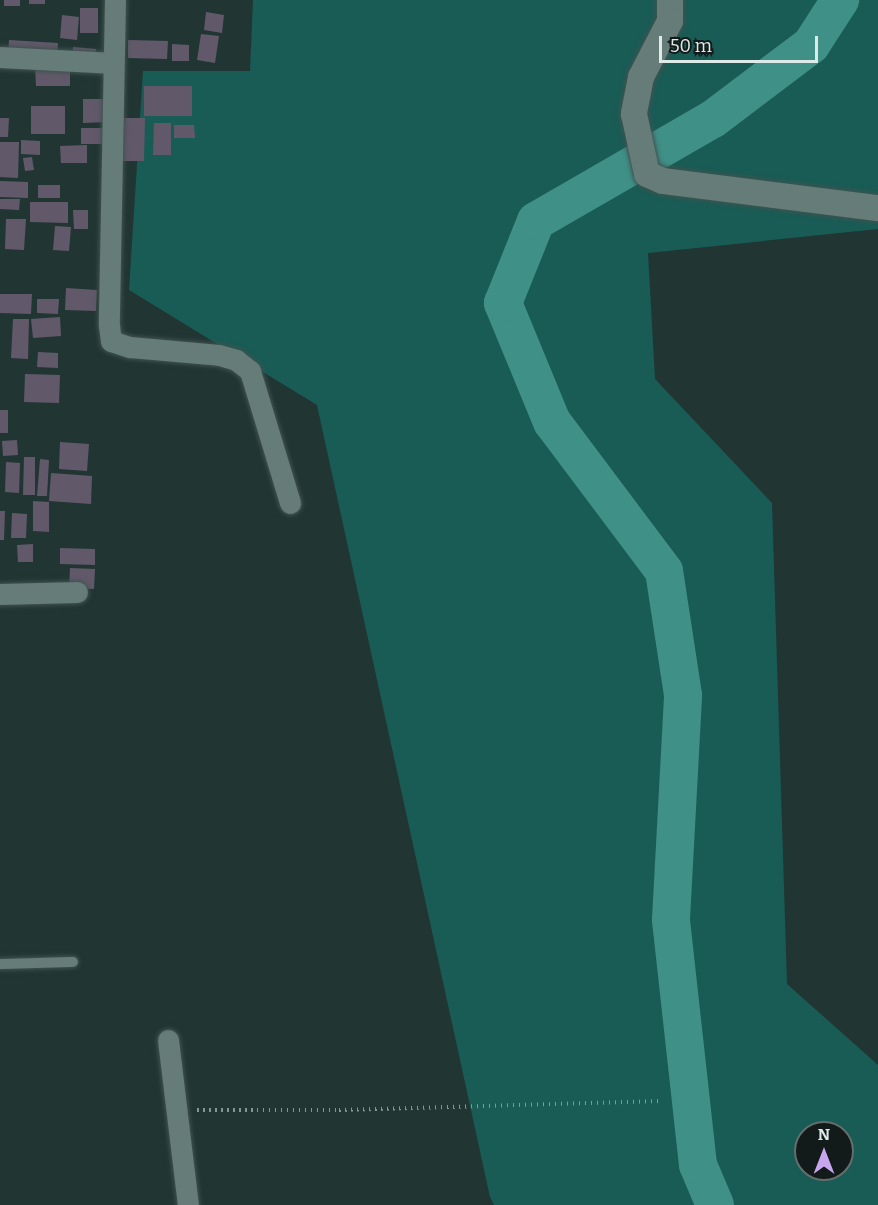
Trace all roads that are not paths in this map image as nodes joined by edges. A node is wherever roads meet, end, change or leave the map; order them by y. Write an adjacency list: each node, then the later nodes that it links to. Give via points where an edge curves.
1 (115, 0): 4 (street)
2 (670, 0): 5 (street, via 670,21 640,77 634,114 647,174 663,181)
3 (0, 57): 4 (street)
4 (114, 63): 6 (street, via 111,341 219,355 236,360 250,371)
5 (878, 208)
6 (290, 502)
7 (77, 592): 8 (street)
8 (0, 594)
9 (73, 962): 10 (lane)
10 (0, 964)
11 (168, 1040): 12 (street)
12 (188, 1205)

